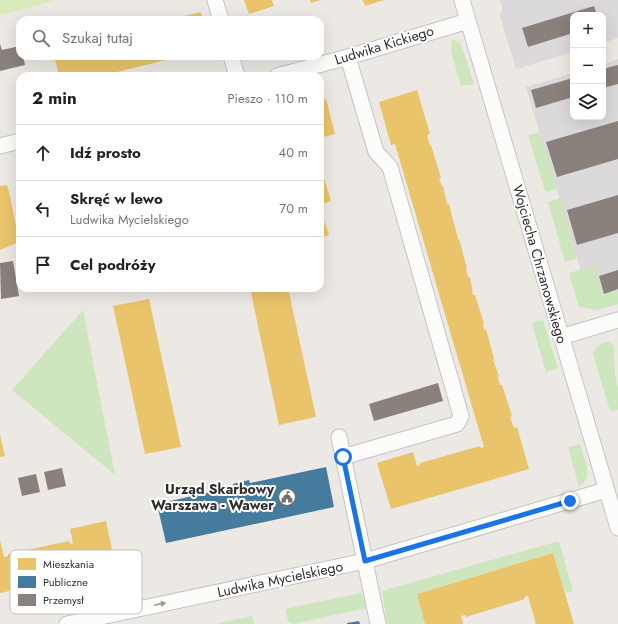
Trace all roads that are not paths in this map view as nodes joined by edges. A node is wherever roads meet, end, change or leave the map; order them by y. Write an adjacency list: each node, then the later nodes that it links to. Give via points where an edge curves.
1 (215, 0): 3 (street)
2 (462, 0): 4 (street, Wojciecha Chrzanowskiego)
3 (220, 16)
4 (468, 21): 5 (street, Ludwika Kickiego); 12 (street, Wojciecha Chrzanowskiego)
5 (348, 57): 8 (street, Ludwika Kickiego); 14 (street, via 376,152 390,168 461,416 457,424)
6 (232, 60): 7 (street)
7 (236, 72)
8 (292, 72)
9 (16, 143): 10 (street)
10 (0, 146)
11 (618, 320): 12 (street)
12 (561, 337): 15 (street, Wojciecha Chrzanowskiego)
13 (339, 437): 14 (street)
14 (343, 457): 17 (street)
15 (606, 490): 16 (street, Wojciecha Chrzanowskiego); 17 (street, Ludwika Mycielskiego)
16 (618, 528)
17 (365, 561): 18 (street, Ludwika Mycielskiego, one-way to 17); 21 (street)
18 (142, 608)
19 (114, 614): 20 (street, Ludwika Mycielskiego, one-way to 19)
20 (67, 624)
21 (378, 624)

